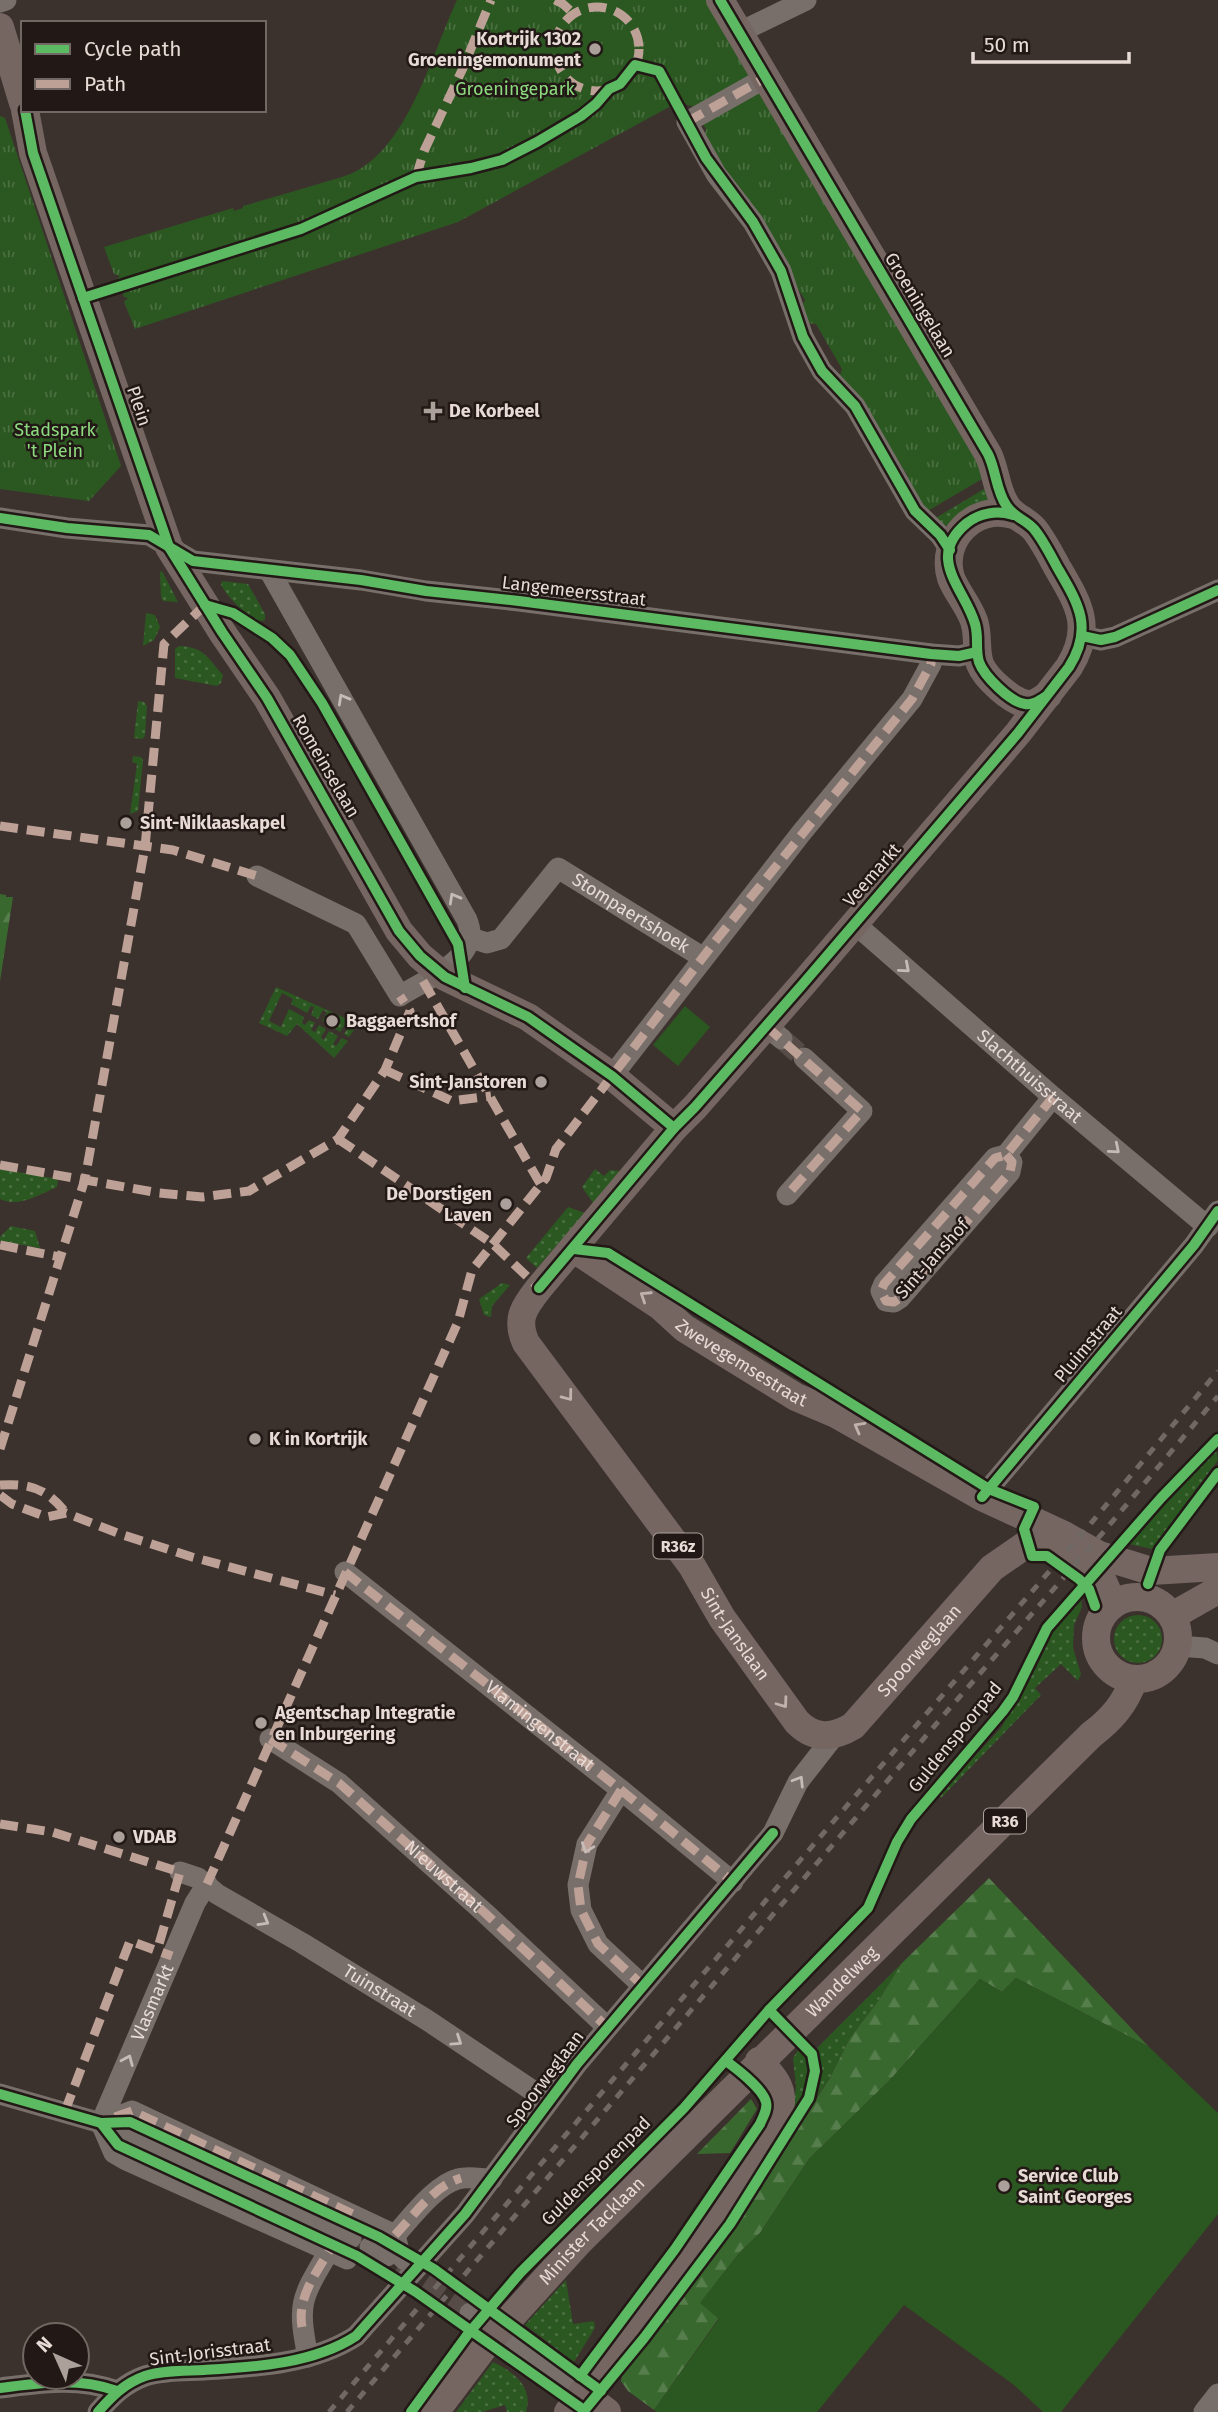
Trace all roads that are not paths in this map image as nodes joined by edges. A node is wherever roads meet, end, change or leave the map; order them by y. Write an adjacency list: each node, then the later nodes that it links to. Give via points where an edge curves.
1 (6, 0): 4 (street)
2 (806, 0): 6 (street)
3 (723, 1): 6 (main road, Groeningelaan)
4 (0, 2)
5 (0, 27): 7 (main road)
6 (740, 32): 8 (main road, Groeningelaan)
7 (4, 59): 9 (main road)
8 (767, 77): 11 (main road, Groeningelaan, via 988,454 1001,498); 14 (street, via 687,122 781,271 803,337 822,371 855,406 915,512)
9 (21, 98)
10 (25, 112): 13 (main road, Plein, via 33,153)
11 (1013, 515): 14 (main road, via 989,513 971,520); 17 (main road, Groeningelaan, via 1038,535 1074,596)
12 (0, 518): 13 (street, via 149,535)
13 (169, 547): 15 (street, Langemeersstraat, via 193,561); 25 (main road, Romeinselaan, via 267,698 399,931)
14 (950, 550): 18 (main road, via 951,578 975,623)
15 (269, 570): 19 (street, Langemeersstraat); 23 (street, one-way to 15, via 467,920)
16 (1218, 590): 17 (street, via 1115,637 1101,640)
17 (1082, 630): 20 (main road, Veemarkt, via 1075,657)
18 (977, 652): 19 (street, Langemeersstraat); 20 (main road, via 988,677 1016,700 1030,704)
19 (931, 654): 24 (street, via 931,664 912,699)
20 (1048, 695): 22 (main road, Veemarkt)
21 (257, 876): 25 (street, via 356,925 400,996)
22 (854, 923): 28 (street, Slachthuisstraat, one-way to 28); 29 (main road, Veemarkt, via 774,1033)
23 (471, 938): 24 (street, Stompaertshoek, via 487,943 501,939 558,868); 25 (street, via 464,954)
24 (702, 957): 27 (street)
25 (438, 972): 27 (main road, Romeinselaan, via 528,1017)
26 (803, 1058): 31 (street, via 862,1111)
27 (612, 1076): 29 (main road)
28 (1053, 1097): 30 (street, Sint-Janshof); 32 (street, Slachthuisstraat, one-way to 32)
29 (674, 1128): 33 (main road, Veemarkt)
30 (1006, 1154): 30 (street, Sint-Janshof, via 995,1158 884,1284 881,1292 886,1301 900,1298 1010,1172 1012,1162)
31 (787, 1195)
32 (1213, 1219): 36 (street, Pluimstraat)
33 (574, 1249): 34 (main road, Veemarkt / R36z, via 523,1309 520,1327); 35 (main road, Zwevegemsestraat, one-way to 33, via 785,1390 684,1328 660,1306)
34 (526, 1343): 47 (main road, Sint-Janslaan / R36z, one-way to 47, via 692,1566 718,1612 797,1722 813,1734)
35 (919, 1461): 36 (main road, Zwevegemsestraat); 39 (main road, Zwevegemsestraat, via 950,1492 1002,1528 1005,1541)
36 (982, 1497): 37 (main road, Zwevegemsestraat)
37 (1099, 1555): 38 (main road, Zwevegemsestraat, via 1152,1571); 42 (main road, Zwevegemsestraat, via 1110,1565)
38 (1218, 1567)
39 (992, 1568): 42 (main road, via 1028,1543 1046,1541 1092,1567); 47 (main road, Spoorweglaan, via 853,1726)
40 (345, 1572): 49 (street, Vlamingenstraat)
41 (1218, 1590): 43 (main road)
42 (1120, 1601): 43 (main road, via 1148,1598); 46 (main road, via 1101,1619 1096,1637 1101,1656)
43 (1171, 1616): 44 (main road)
44 (1177, 1646): 45 (street); 46 (main road, via 1166,1667 1146,1678)
45 (1218, 1654)
46 (1123, 1675): 55 (main road, Wandelweg / R36, via 1119,1710 1112,1719)
47 (834, 1736): 51 (street, Spoorweglaan, one-way to 47, via 774,1833 798,1782)
48 (270, 1740): 54 (street, Nieuwstraat, via 339,1783)
49 (621, 1790): 51 (street, Vlamingenstraat); 53 (street, one-way to 53, via 587,1844 578,1885 582,1910 598,1944)
50 (180, 1872): 52 (street, Tuinstraat)
51 (733, 1882): 53 (street, Spoorweglaan)
52 (207, 1884): 57 (street, Tuinstraat, one-way to 57, via 217,1895 427,2020); 58 (street, Vlasmarkt, one-way to 52)
53 (643, 1986): 54 (street, Spoorweglaan)
54 (607, 2027): 57 (street, Spoorweglaan)
55 (759, 2061): 68 (main road, via 778,2082 781,2093 773,2130 635,2327); 70 (main road, Minister Tacklaan / R36, via 578,2243 484,2347)
56 (0, 2094): 58 (street)
57 (548, 2101): 59 (street, Spoorweglaan)
58 (101, 2123): 60 (street, via 132,2111); 61 (street, via 114,2153 126,2160)
59 (492, 2179): 60 (street, via 450,2182); 63 (street, Spoorweglaan, via 390,2301)
60 (386, 2230): 61 (street); 61 (street, via 400,2255)
61 (362, 2252): 64 (street, via 309,2286 301,2326)
62 (470, 2312): 68 (street)
63 (343, 2344): 64 (street, Sint-Jorisstraat)
64 (308, 2357): 66 (street, Sint-Jorisstraat, via 167,2372 146,2376)
65 (0, 2388): 66 (street, via 62,2381)
66 (117, 2391): 69 (street)
67 (1218, 2394): 72 (street)
68 (575, 2403): 71 (main road)
69 (98, 2412)
70 (435, 2412)
71 (607, 2412)
72 (1203, 2412)

